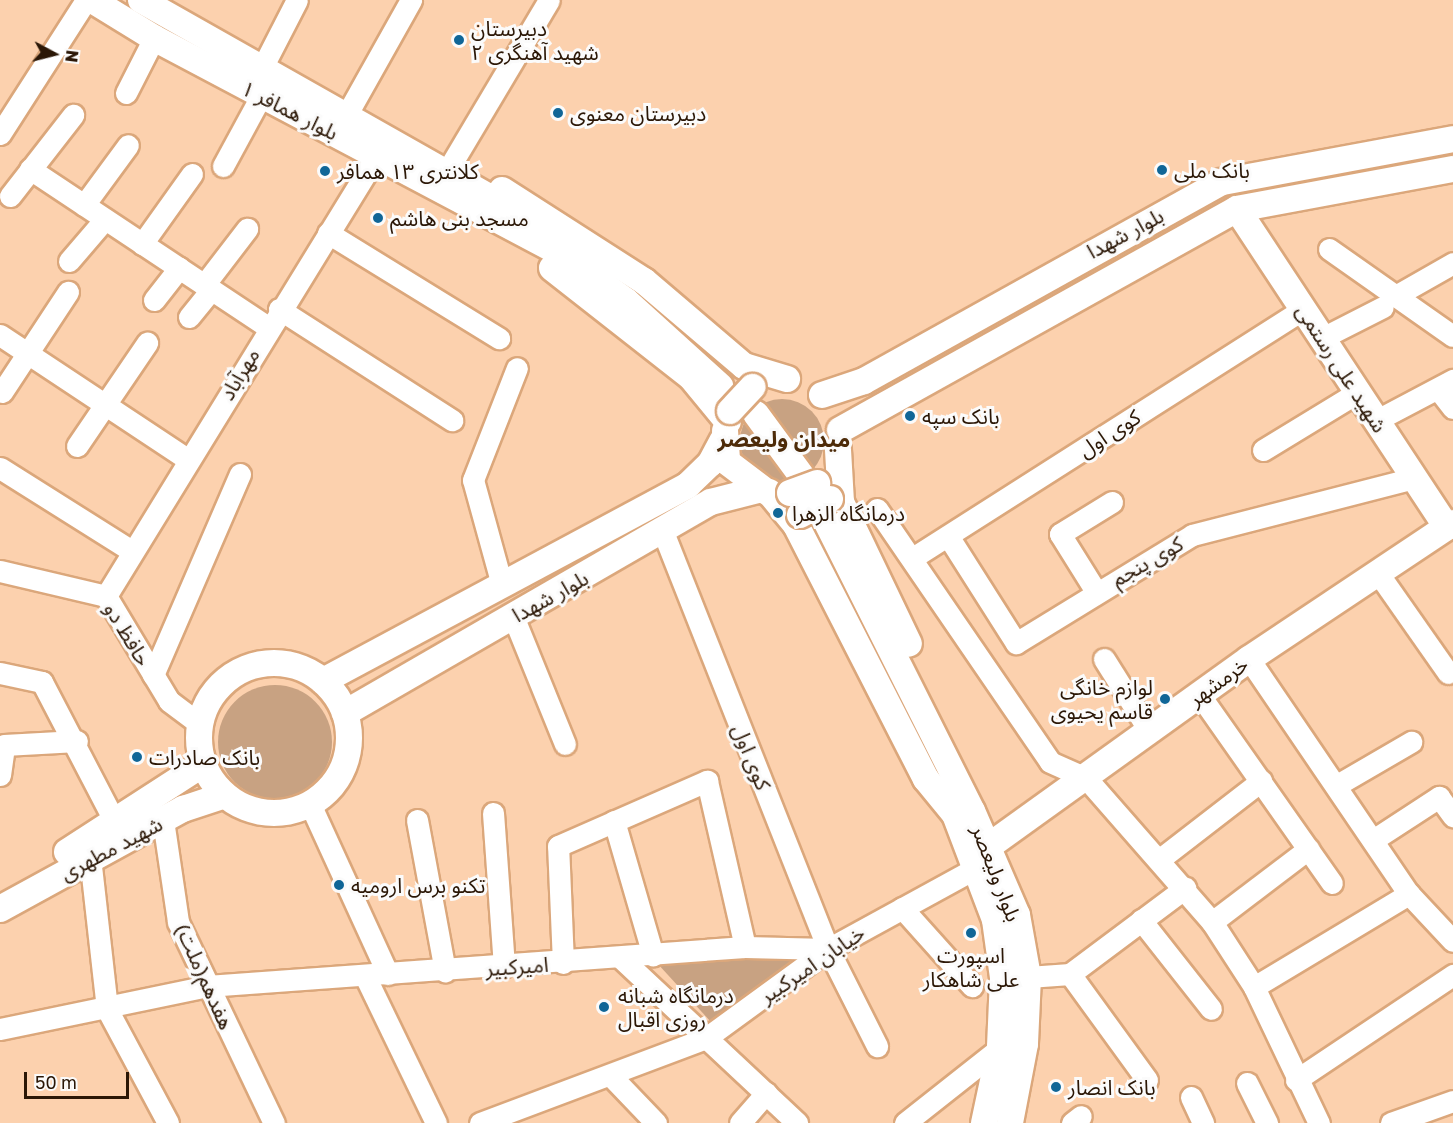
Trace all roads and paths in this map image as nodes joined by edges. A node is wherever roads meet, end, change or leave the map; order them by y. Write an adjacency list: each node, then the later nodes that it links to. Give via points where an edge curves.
1 (86, 0): 13 (street)
2 (92, 0): 6 (main road, بلوار همافر ۱)
3 (297, 0): 8 (street)
4 (411, 0): 11 (street)
5 (549, 0): 19 (street)
6 (135, 7): 7 (main road, بلوار همافر ۱); 8 (main road, بلوار همافر ۱)
7 (154, 38): 9 (street); 10 (main road, بلوار همافر ۱)
8 (262, 68): 11 (main road, بلوار همافر ۱)
9 (126, 93)
10 (261, 96): 17 (main road, بلوار همافر ۱); 18 (street)
11 (347, 114): 19 (main road, بلوار همافر ۱)
12 (72, 115): 20 (street)
13 (0, 134)
14 (1453, 139): 16 (main road, بلوار شهدا)
15 (128, 145): 25 (street)
16 (1360, 154): 23 (main road); 53 (main road, بلوار شهدا, via 1222,182 864,381)
17 (377, 155): 19 (main road, بلوار همافر ۱); 29 (street, مهرآباد)
18 (223, 166)
19 (435, 167): 54 (main road, بلوار همافر ۱, via 626,301); 54 (main road, via 573,231)
20 (30, 169): 24 (street); 25 (street)
21 (1453, 169): 23 (main road, بلوار شهدا)
22 (192, 174): 30 (street)
23 (1368, 186): 26 (main road, بلوار شهدا)
24 (10, 196)
25 (84, 205): 27 (street)
26 (1237, 209): 40 (main road, شهید علی رستمی); 59 (main road, بلوار شهدا)
27 (105, 219): 30 (street); 32 (street)
28 (247, 229): 35 (street)
29 (328, 233): 39 (street, مهرآباد); 46 (street)
30 (142, 243): 34 (street)
31 (1329, 249): 38 (street)
32 (69, 261)
33 (1453, 263): 38 (street)
34 (179, 268): 35 (street); 37 (street)
35 (208, 287): 41 (street); 42 (street)
36 (68, 292): 48 (street)
37 (154, 300)
38 (1390, 301): 44 (street); 45 (street)
39 (279, 309): 42 (street, مهرآباد); 57 (street)
40 (1303, 309): 45 (main road, شهید علی رستمی); 71 (street, کوی اول)
41 (189, 317)
42 (268, 327): 62 (street, مهرآباد)
43 (0, 335): 48 (street)
44 (1453, 336)
45 (1322, 338): 52 (main road, شهید علی رستمی)
46 (498, 339)
47 (147, 343): 55 (street)
48 (27, 353): 51 (street); 55 (street)
49 (517, 368): 76 (street, via 473,480)
50 (1446, 385): 56 (street); 58 (street)
51 (2, 392)
52 (1358, 392): 58 (main road, شهید علی رستمی); 61 (street)
53 (822, 395): 54 (main road, via 787,379); 59 (main road)
54 (733, 400): 66 (main road, بلوار همافر ۱); 66 (main road, via 727,462); 76 (main road, بلوار شهدا, via 710,464 688,485)
55 (105, 404): 60 (street); 62 (street)
56 (1453, 408)
57 (453, 420)
58 (1377, 420): 65 (main road, شهید علی رستمی)
59 (839, 440): 66 (main road)
60 (77, 446)
61 (1263, 450)
62 (187, 459): 72 (street, مهرآباد)
63 (0, 468): 72 (street)
64 (240, 474): 85 (street)
65 (1414, 478): 69 (main road, شهید علی رستمی); 77 (street, کوی پنجم, via 1192,535)
66 (802, 498): 70 (main road, بلوار شهدا, via 711,502); 80 (main road, بلوار همافر ۱); 102 (main road, via 926,780); 102 (main road, via 965,760)
67 (1112, 502): 77 (street, via 1060,534)
68 (877, 509): 73 (street)
69 (1451, 528): 75 (main road, خرمشهر)
70 (663, 532): 79 (main road, بلوار شهدا); 124 (street, کوی اول)
71 (948, 536): 73 (street, کوی اول); 77 (street, کوی پنجم, via 1016,643)
72 (132, 551): 78 (street, مهرآباد)
73 (914, 557): 96 (street, via 1050,762)
74 (0, 571): 78 (street, حافظ دو)
75 (1378, 573): 81 (main road, خرمشهر); 84 (street)
76 (502, 585): 86 (main road, بلوار شهدا)
77 (1095, 591)
78 (106, 596): 85 (street, حافظ دو)
79 (513, 616): 88 (main road, بلوار شهدا); 93 (street)
80 (882, 644): 102 (main road, بلوار ولیعصر)
81 (1249, 658): 87 (main road, خرمشهر); 98 (street)
82 (1104, 659): 90 (street)
83 (0, 673): 91 (street, via 42,682)
84 (1448, 673)
85 (153, 675): 89 (street, حافظ دو, via 169,701)
86 (323, 681): 88 (main road); 89 (main road, via 288,664 249,666 217,688)
87 (1199, 694): 90 (main road, خرمشهر); 97 (street)
88 (345, 713): 100 (main road, via 349,732 341,771)
89 (200, 724): 94 (main road)
90 (1150, 732): 96 (main road, خرمشهر)
91 (77, 741): 95 (street, via 4,745); 107 (street)
92 (1411, 742): 98 (street)
93 (565, 744)
94 (204, 764): 99 (main road); 107 (main road, شهید مطهری)
95 (0, 775)
96 (1086, 778): 109 (main road, خرمشهر); 112 (street)
97 (1261, 781): 110 (street); 112 (street)
98 (1337, 785): 108 (street)
99 (225, 795): 100 (main road, via 260,812 279,813); 104 (main road, شهید مطهری)
100 (310, 804): 130 (street)
101 (493, 813): 128 (street)
102 (965, 815): 109 (main road, بلوار ولیعصر); 113 (main road, بلوار ولیعصر)
103 (1453, 816): 108 (street, via 1439,796)
104 (162, 820): 111 (main road, شهید مطهری); 135 (street, هفدهم(ملت), via 178,922)
105 (417, 820): 129 (street)
106 (614, 821): 123 (street, via 707,781); 125 (street); 127 (street, via 558,846)
107 (115, 822): 116 (main road, شهید مطهری)
108 (1373, 840): 117 (street)
109 (989, 846): 134 (main road, بلوار ولیعصر, via 1017,915)
110 (1308, 849): 114 (street); 121 (street)
111 (90, 857): 119 (main road, شهید مطهری); 138 (street)
112 (1160, 859): 115 (street)
113 (976, 868): 118 (street, خیابان امیرکبیر); 143 (main road, بلوار ولیعصر, via 995,920 1004,978)
114 (1332, 883)
115 (1185, 888): 120 (street); 121 (street)
116 (0, 893)
117 (1409, 894): 122 (street); 137 (street)
118 (902, 908): 124 (street, خیابان امیرکبیر); 136 (street)
119 (0, 909)
120 (1141, 920): 131 (street); 139 (street)
121 (1212, 922): 137 (street)
122 (1453, 941)
123 (745, 947): 124 (street, امیرکبیر); 125 (street, امیرکبیر)
124 (828, 949): 141 (street, خیابان امیرکبیر); 142 (street, کوی اول)
125 (653, 955): 126 (street, امیرکبیر)
126 (622, 959): 127 (street, امیرکبیر); 141 (street)
127 (563, 963): 128 (street, امیرکبیر)
128 (504, 967): 129 (street, امیرکبیر)
129 (445, 971): 130 (street, امیرکبیر)
130 (388, 974): 133 (street, امیرکبیر)
131 (1070, 974): 134 (street); 145 (street)
132 (1453, 975): 146 (street)
133 (365, 976): 135 (street, امیرکبیر); 155 (street)
134 (1028, 977): 161 (main road, بلوار ولیعصر, via 1025,1044)
135 (207, 986): 138 (street, امیرکبیر); 154 (street, هفدهم(ملت))
136 (972, 986)
137 (1254, 987): 146 (street)
138 (108, 1009): 140 (street, امیرکبیر); 153 (street)
139 (1211, 1009)
140 (0, 1029)
141 (706, 1038): 144 (street, خیابان امیرکبیر); 148 (street)
142 (877, 1046)
143 (1000, 1048): 159 (street); 160 (main road, بلوار ولیعصر)
144 (611, 1076): 152 (street, خیابان امیرکبیر); 156 (street)
145 (1146, 1080)
146 (1296, 1080): 164 (street)
147 (1247, 1083): 163 (street)
148 (766, 1093): 157 (street); 158 (street)
149 (1191, 1097): 162 (street)
150 (1453, 1101): 151 (street)
151 (1417, 1119): 165 (street)
152 (492, 1121)
153 (168, 1123)
154 (274, 1123)
155 (436, 1123)
156 (656, 1123)
157 (740, 1123)
158 (796, 1123)
159 (905, 1123)
160 (984, 1123)
161 (1010, 1123)
162 (1203, 1123)
163 (1267, 1123)
164 (1319, 1123)
165 (1391, 1123)

